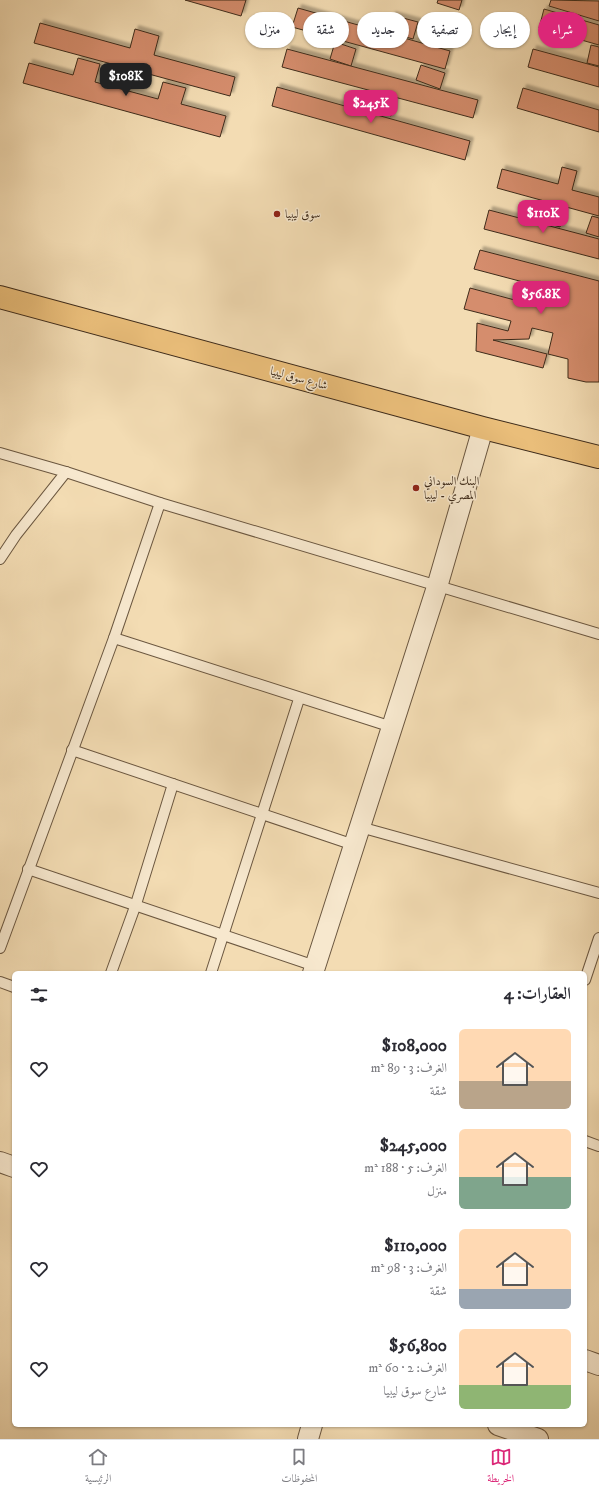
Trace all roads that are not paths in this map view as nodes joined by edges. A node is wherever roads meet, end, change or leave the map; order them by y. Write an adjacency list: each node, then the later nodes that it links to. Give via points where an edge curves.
1 (0, 297): 2 (main road, شارع سوق ليبيا)
2 (483, 428): 4 (main road, شارع سوق ليبيا); 8 (street)
3 (0, 454): 5 (lane)
4 (599, 457)
5 (66, 472): 6 (lane); 7 (lane, via 16,534)
6 (160, 503): 8 (lane); 10 (lane)
7 (0, 559)
8 (437, 587): 9 (lane); 12 (street)
9 (599, 634)
10 (114, 638): 11 (lane); 13 (lane)
11 (299, 699): 12 (lane); 15 (lane)
12 (392, 727): 16 (street)
13 (72, 750): 14 (lane); 18 (lane)
14 (173, 784): 15 (lane); 20 (lane)
15 (262, 814): 17 (lane); 21 (lane)
16 (360, 827): 17 (street); 19 (lane)
17 (354, 845): 24 (street)
18 (28, 869): 20 (lane); 23 (lane)
19 (599, 894)
20 (136, 904): 21 (lane); 25 (lane)
21 (223, 934): 24 (lane); 26 (lane)
22 (599, 938): 27 (lane)
23 (0, 948)
24 (314, 969)
25 (112, 971)
26 (212, 971)
27 (587, 974)
28 (0, 982): 29 (lane)
29 (12, 986)
30 (587, 1142): 31 (lane)
31 (599, 1146)
32 (0, 1162): 33 (street)
33 (12, 1166)
34 (587, 1361): 35 (street)
35 (599, 1365)
36 (311, 1427): 39 (street)
37 (504, 1427): 38 (street)
38 (525, 1434)
39 (308, 1439)

